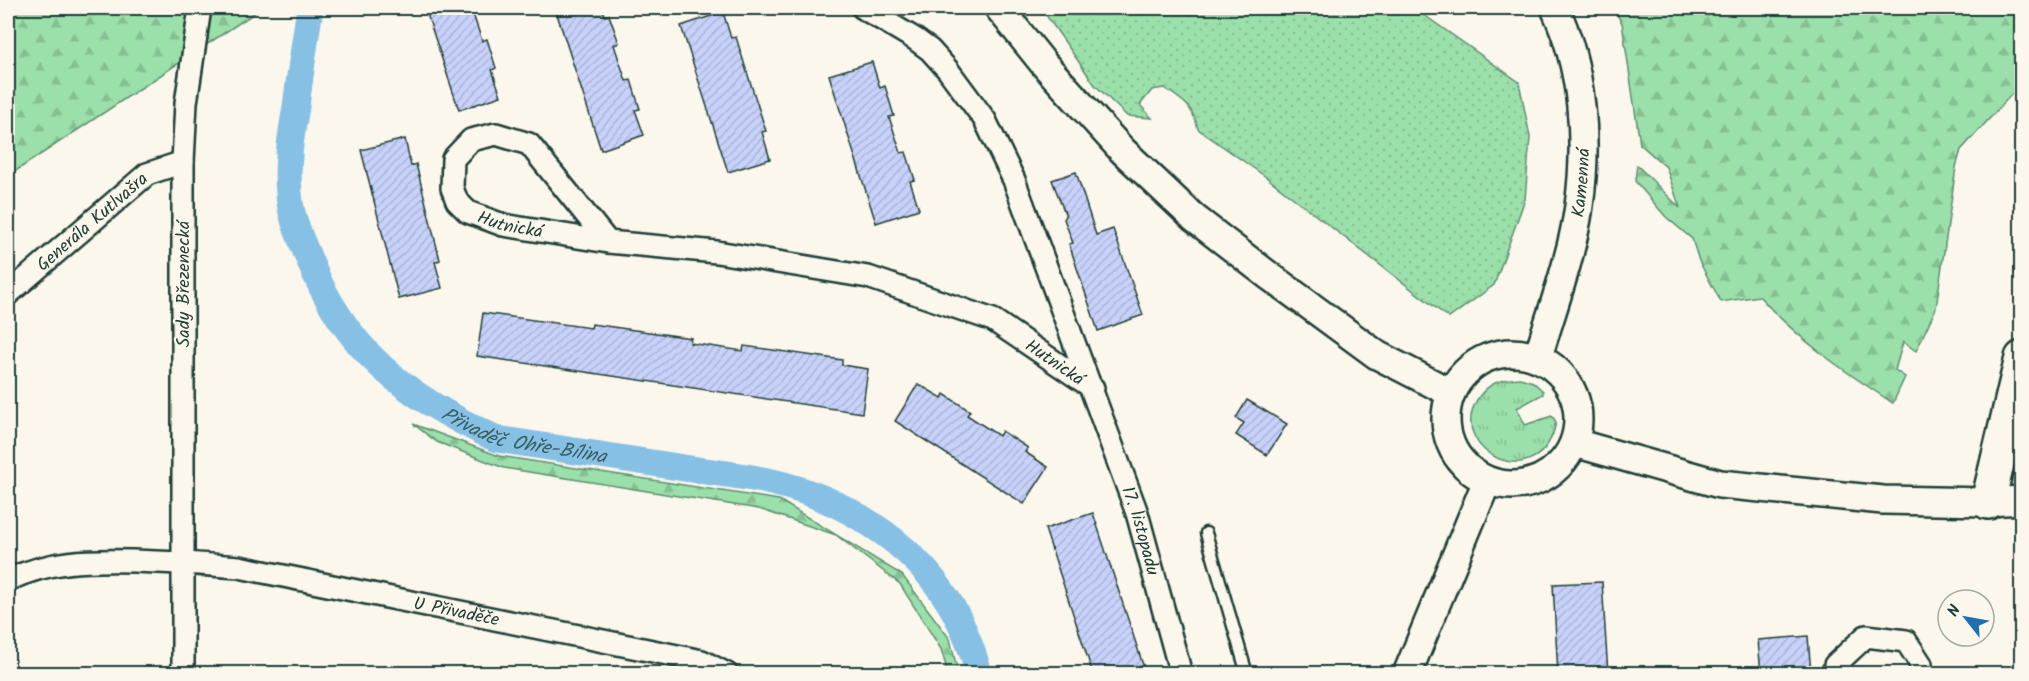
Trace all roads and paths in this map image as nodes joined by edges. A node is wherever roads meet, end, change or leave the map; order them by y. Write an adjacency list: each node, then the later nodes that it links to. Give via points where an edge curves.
1 (200, 8): 5 (street, Sady Březenecká, via 186,103)
2 (863, 8): 10 (street, Hutnická, via 930,51 985,120 1014,180)
3 (999, 8): 11 (street, via 1122,150 1194,218 1377,355)
4 (1555, 8): 8 (street, Kamenná, via 1578,83 1583,142 1579,207)
5 (183, 162): 7 (street, Generála Kutlvašra, via 147,174); 17 (street, Sady Březenecká)
6 (608, 242): 6 (street, Hutnická, via 529,144 496,134 471,140 453,159 452,188 468,212 503,225); 10 (street, Hutnická, via 717,252 868,277 993,320)
7 (8, 294)
8 (1538, 357): 11 (street, via 1517,352 1487,358 1461,376); 12 (street, via 1556,368 1569,383 1577,402 1579,423)
9 (2022, 358): 15 (highway)
10 (1093, 388): 21 (street, 17. listopadu, via 1137,513)
11 (1451, 393): 13 (street, via 1446,414 1455,454 1469,470)
12 (1575, 443): 13 (street, via 1564,461 1539,480 1508,486); 15 (street, via 1719,484 1883,500)
13 (1487, 481): 23 (street)
14 (2022, 500): 15 (street)
15 (1988, 502)
16 (1206, 533): 22 (lane)
17 (183, 563): 18 (street, via 81,560 39,568); 19 (street, Sady Březenecká); 20 (street, U Přivaděče, via 239,567 702,661)
18 (8, 580)
19 (183, 674)
20 (727, 674)
21 (1181, 674)
22 (1247, 674)
23 (1407, 674)
24 (1835, 674): 25 (street, via 1835,665 1866,636 1906,641 1921,664)
25 (1921, 674)

